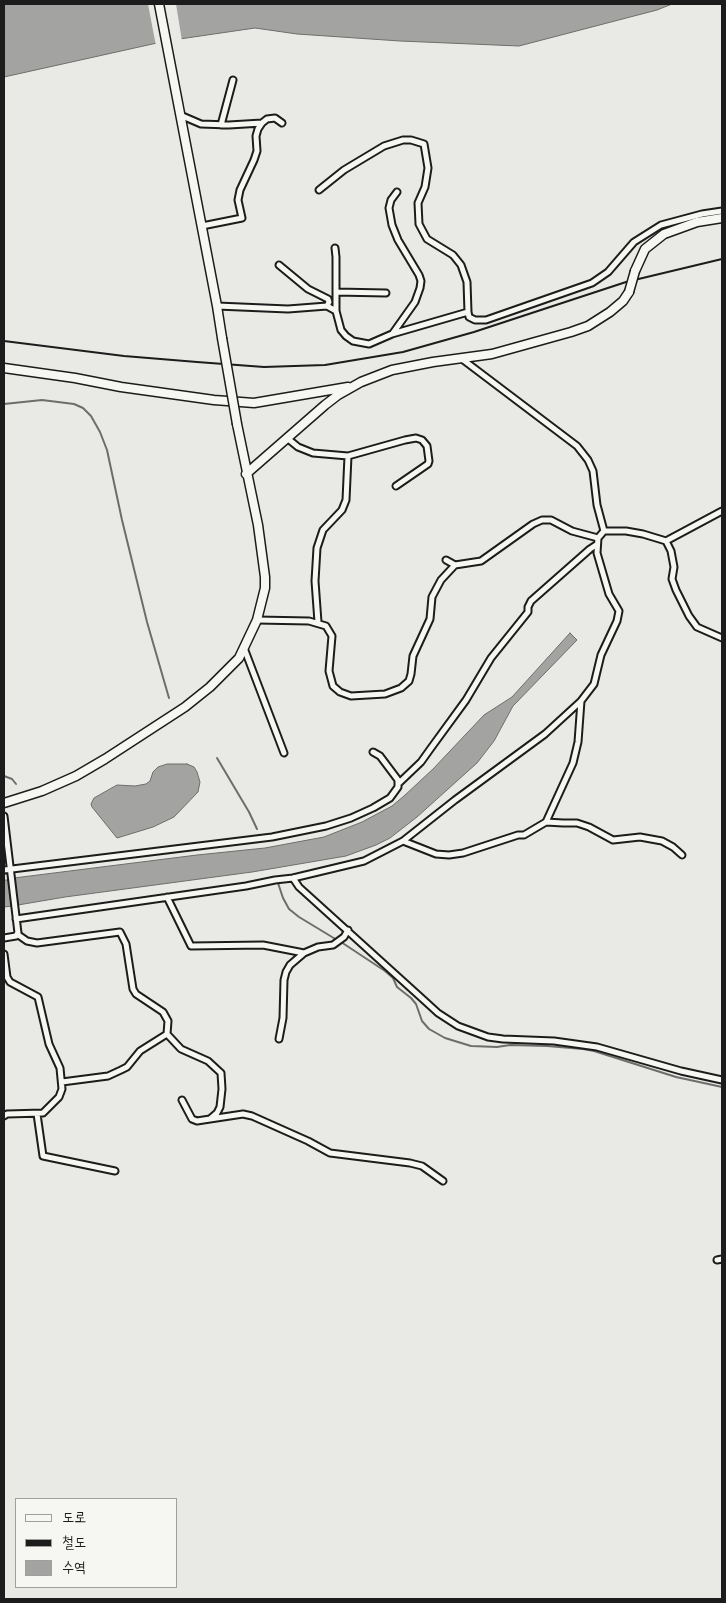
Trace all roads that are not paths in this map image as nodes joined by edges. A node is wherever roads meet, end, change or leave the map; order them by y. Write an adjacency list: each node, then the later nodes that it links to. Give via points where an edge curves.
1 (159, 4): 3 (main road)
2 (233, 80): 6 (street)
3 (180, 115): 6 (street, via 201,124); 12 (main road)
4 (262, 123): 5 (street, via 275,118); 6 (street); 12 (street, via 256,136 257,151 240,190 238,200 242,218)
5 (282, 123)
6 (221, 125)
7 (319, 190): 21 (street, via 344,170 384,146 403,140 424,144 428,168 418,203 419,224 427,239 453,255 461,266 468,282)
8 (397, 192): 22 (street, via 389,208 392,225 420,281 418,295)
9 (722, 211): 11 (street)
10 (722, 218): 13 (main road, via 697,222)
11 (661, 225): 13 (street); 21 (street, via 634,242 608,272 592,283 486,320 472,320)
12 (202, 226): 18 (main road)
13 (664, 234): 23 (main road, bridge, via 645,249 623,301 588,326 518,348)
14 (334, 248): 16 (street)
15 (279, 265): 19 (street, via 308,289 328,300)
16 (336, 292): 17 (street); 20 (street)
17 (386, 293)
18 (218, 306): 19 (street, via 288,309); 28 (main road, bridge)
19 (327, 306): 20 (street)
20 (336, 311): 22 (street, via 341,330 353,341 369,344)
21 (468, 312): 22 (street)
22 (392, 334)
23 (462, 359): 25 (main road, via 392,370); 31 (street, via 577,446 593,471)
24 (4, 368): 25 (main road, via 121,387 254,403)
25 (354, 386): 26 (main road, via 325,405)
26 (287, 438): 27 (street, via 313,453); 28 (main road)
27 (348, 456): 29 (street, via 405,440 422,440 427,446 428,464); 38 (street, via 346,500 342,510 324,530 317,548)
28 (246, 474): 37 (main road, via 258,525 265,577)
29 (396, 486)
30 (722, 512): 33 (street)
31 (604, 531): 32 (street); 33 (street, via 626,531)
32 (598, 538): 34 (street); 36 (street, via 542,520 481,561)
33 (666, 541): 39 (street, via 674,567 672,579 689,616 697,627)
34 (596, 545): 41 (street, via 604,581 619,611 601,655 594,684); 44 (street, via 532,602 421,762)
35 (446, 560): 36 (street)
36 (455, 565): 38 (street, via 435,589 430,619 413,656 412,674 400,688 385,694 351,696 340,692 333,686 329,671 332,636 326,626)
37 (257, 620): 38 (street); 40 (main road)
38 (318, 622)
39 (722, 638)
40 (244, 648): 43 (street); 45 (main road, via 210,687 163,722 76,776)
41 (581, 701): 47 (street, via 573,763); 48 (street, via 545,734)
42 (373, 752): 44 (street, via 380,756)
43 (284, 753)
44 (399, 782): 51 (street, via 390,798 351,818 326,826 244,841)
45 (4, 803)
46 (4, 816): 51 (street)
47 (546, 822): 48 (street, via 524,835 518,834 449,855 436,854); 49 (street, via 577,823 613,840 640,837 657,840)
48 (403, 841): 52 (street, via 364,861)
49 (682, 855)
50 (4, 870): 51 (street)
51 (10, 871): 54 (street)
52 (293, 878): 53 (street); 55 (street)
53 (167, 897): 54 (street); 58 (street, via 191,946 263,945)
54 (16, 919): 56 (street)
55 (348, 930): 58 (street, via 333,944); 62 (street, via 438,1013 467,1030 503,1040 597,1046)
56 (17, 934): 57 (street); 60 (street, via 38,943 120,932 126,944 133,989 138,996 163,1012 168,1021)
57 (4, 938)
58 (304, 953): 61 (street, via 286,972)
59 (4, 954): 63 (street, via 10,982 38,997)
60 (167, 1034): 63 (street, via 140,1051 127,1067 115,1074); 67 (street, via 181,1049 208,1061 221,1073 220,1107)
61 (279, 1039)
62 (722, 1080)
63 (62, 1082): 65 (street, via 59,1097 51,1107)
64 (182, 1100): 67 (street, via 192,1119)
65 (37, 1114): 66 (street); 68 (street, via 43,1156)
66 (4, 1116)
67 (210, 1119): 69 (street, via 243,1114 252,1116 330,1153 410,1163 422,1166)
68 (115, 1170)
69 (443, 1181)

